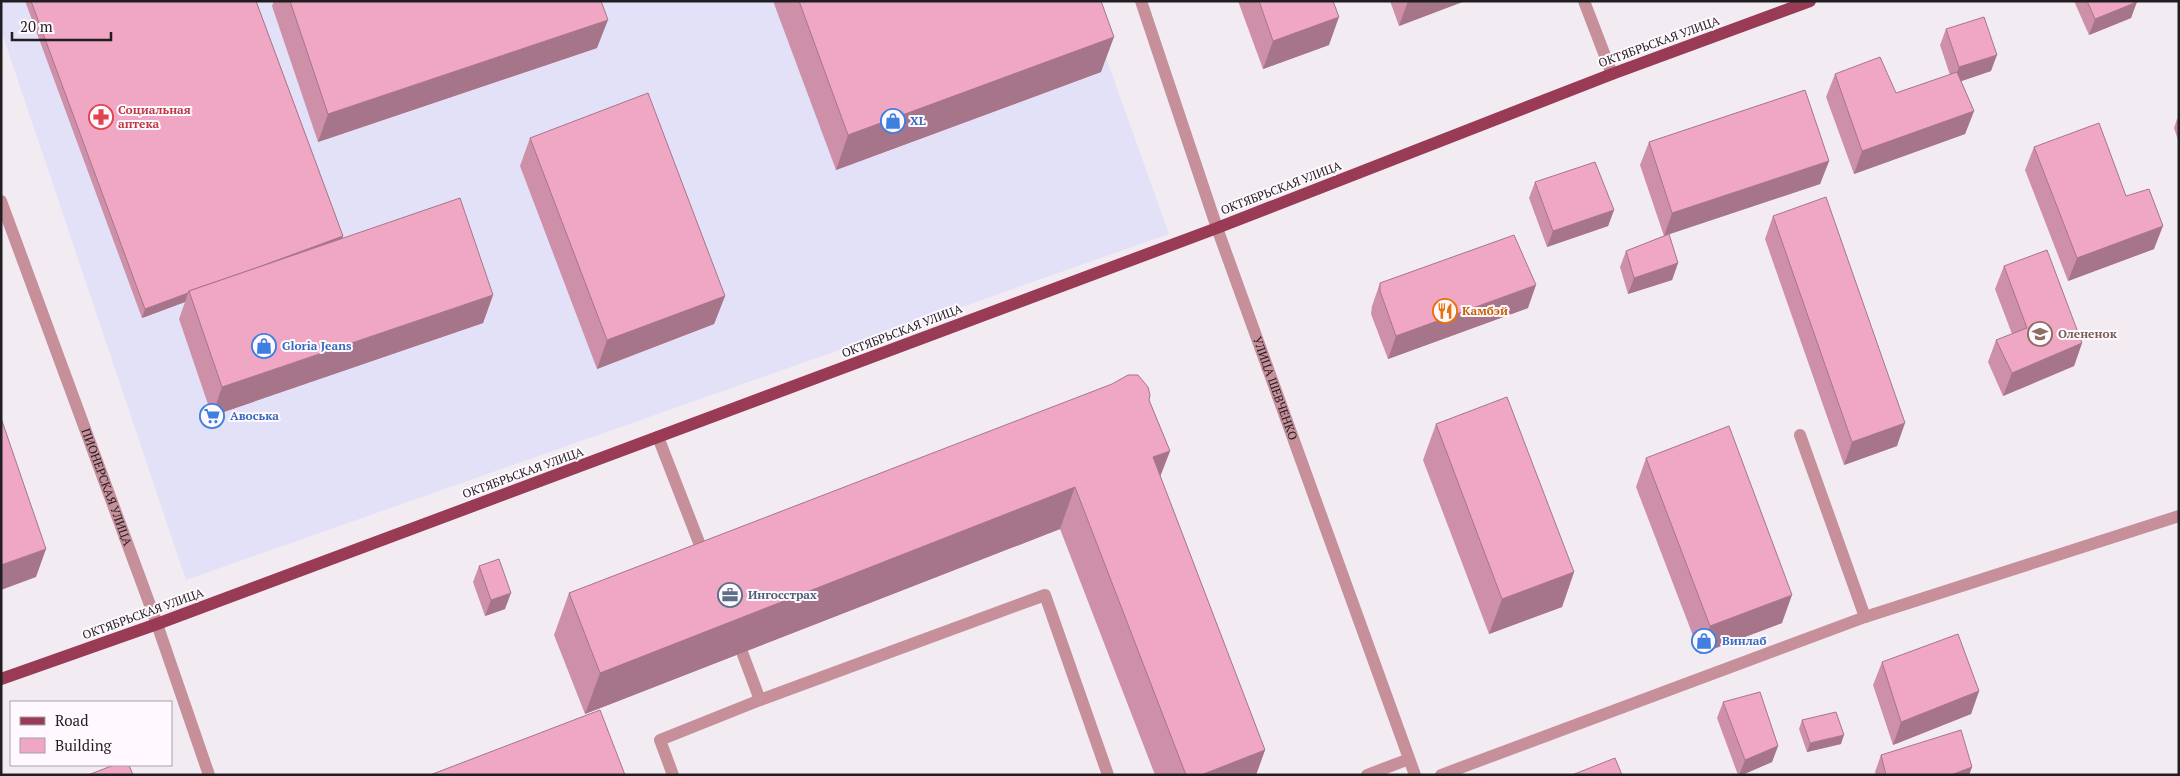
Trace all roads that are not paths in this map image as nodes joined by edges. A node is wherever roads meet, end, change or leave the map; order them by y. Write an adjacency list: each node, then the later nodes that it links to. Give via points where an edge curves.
1 (1141, 1): 6 (street, УЛИЦА ШЕВЧЕНКО)
2 (1584, 1): 4 (street)
3 (1810, 1): 4 (main road, ОКТЯБРЬСКАЯ УЛИЦА)
4 (1612, 74): 6 (main road, ОКТЯБРЬСКАЯ УЛИЦА)
5 (1, 201): 12 (street, ПИОНЕРСКАЯ УЛИЦА)
6 (1217, 228): 8 (main road, ОКТЯБРЬСКАЯ УЛИЦА); 16 (street, УЛИЦА ШЕВЧЕНКО)
7 (1800, 435): 11 (street)
8 (658, 437): 10 (street); 12 (main road, ОКТЯБРЬСКАЯ УЛИЦА)
9 (2179, 516): 11 (street)
10 (708, 566)
11 (1865, 617): 22 (street)
12 (157, 624): 14 (main road, ОКТЯБРЬСКАЯ УЛИЦА); 17 (street, ПИОНЕРСКАЯ УЛИЦА)
13 (742, 652): 15 (street)
14 (1, 679)
15 (760, 700): 18 (street, via 660,740); 19 (street, via 1045,595)
16 (1409, 759): 20 (street); 21 (street, УЛИЦА ШЕВЧЕНКО)
17 (209, 775)
18 (673, 775)
19 (1108, 775)
20 (1367, 775)
21 (1414, 775)
22 (1441, 775)

